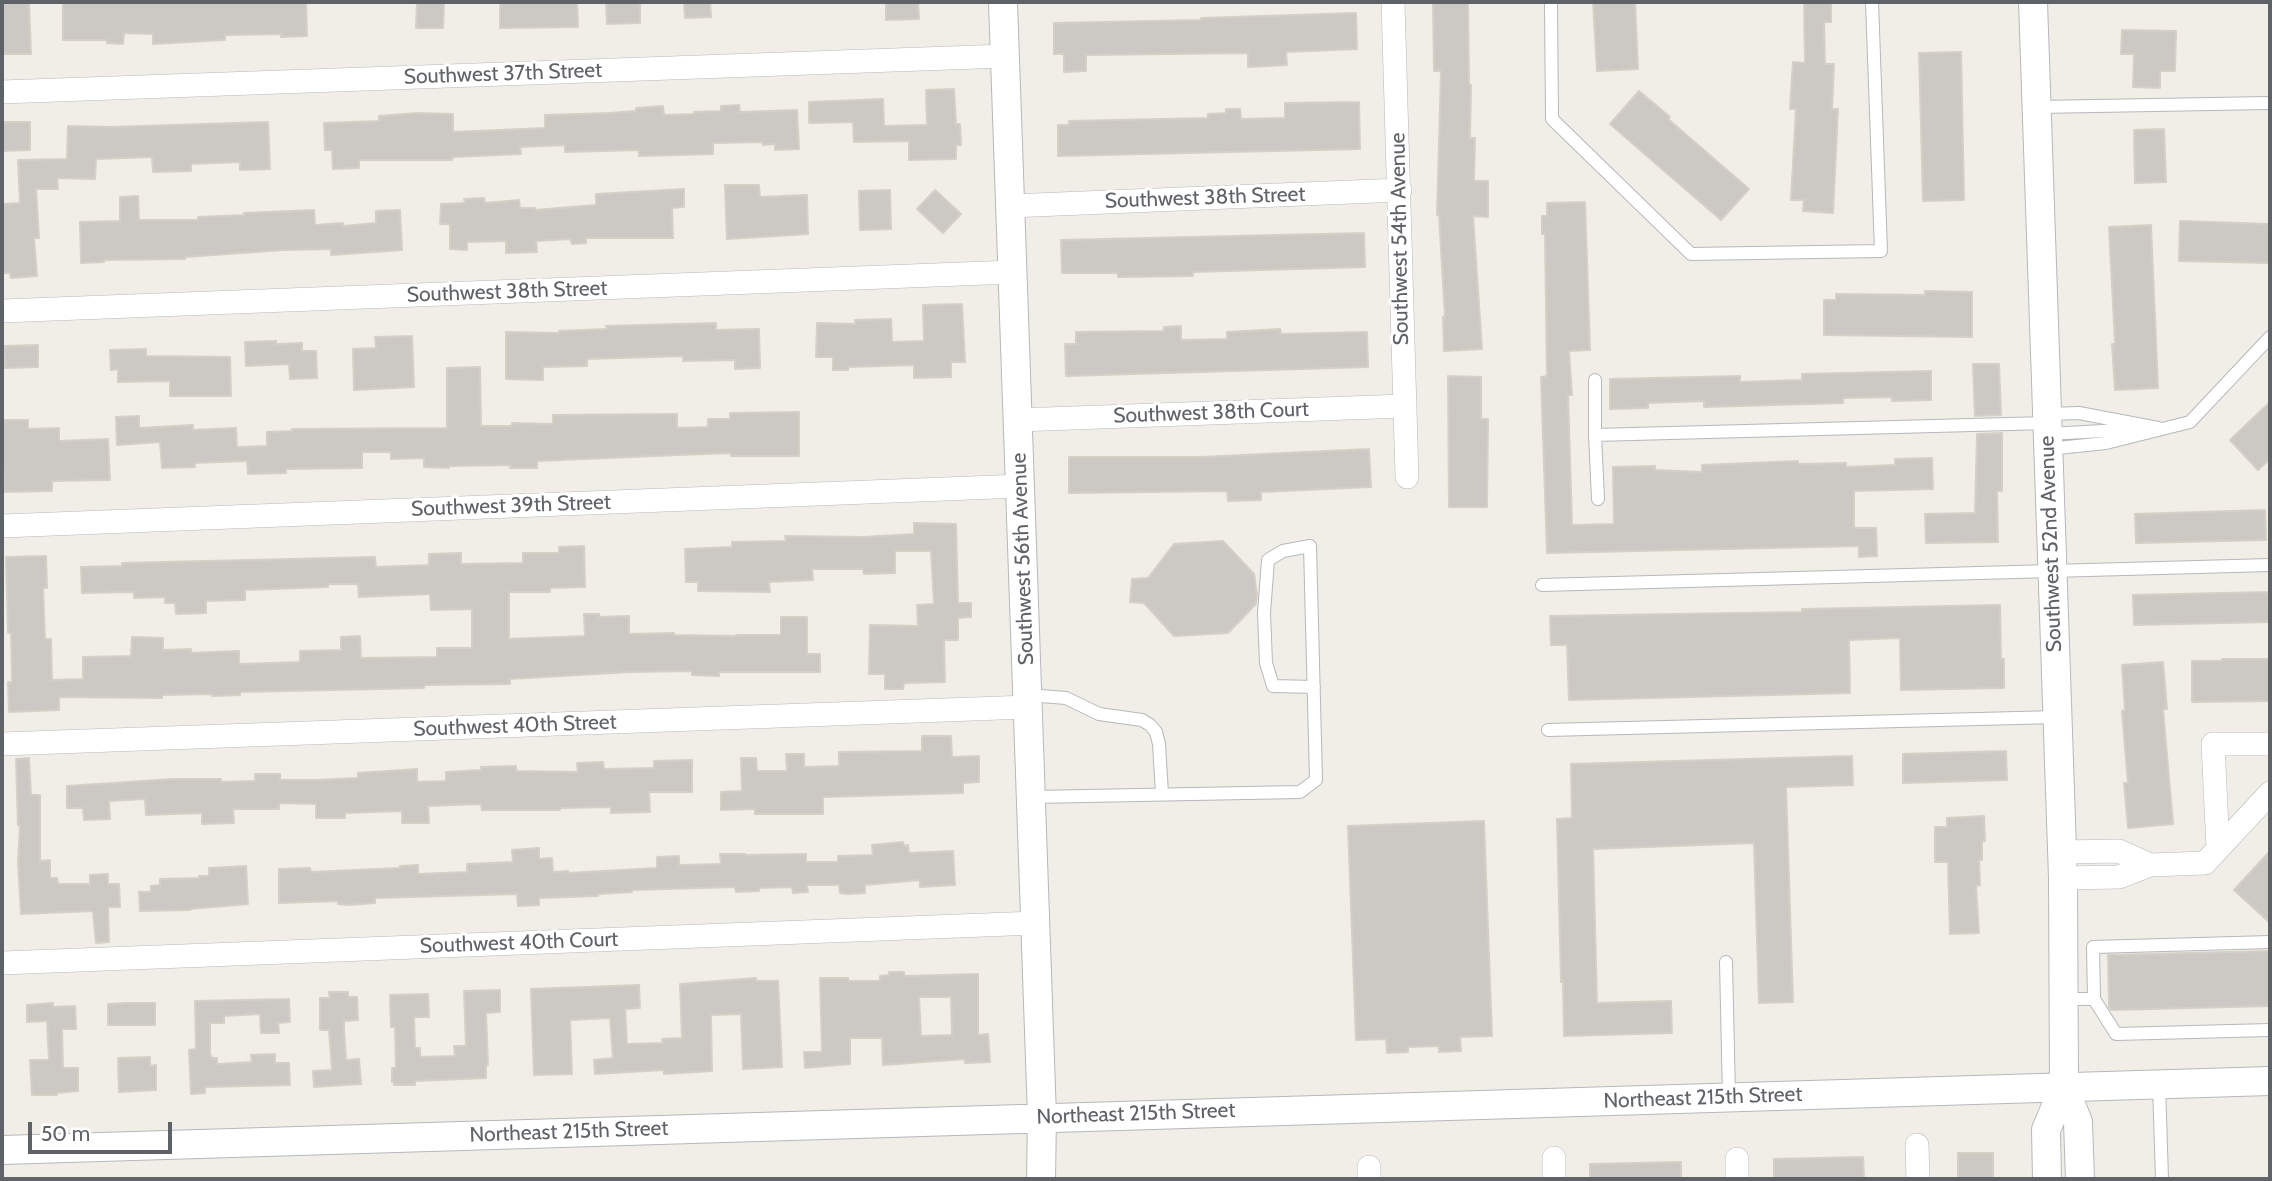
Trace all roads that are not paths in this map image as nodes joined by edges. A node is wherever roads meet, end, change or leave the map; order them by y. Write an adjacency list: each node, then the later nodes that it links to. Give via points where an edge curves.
1 (1003, 2): 6 (street, Southwest 56th Avenue)
2 (1393, 2): 10 (street, Southwest 54th Avenue)
3 (1551, 2): 4 (lane, via 1552,119 1691,254 1881,251)
4 (1872, 2)
5 (2033, 2): 9 (street, Southwest 52nd Avenue)
6 (1005, 56): 7 (street, Southwest 37th Street); 11 (street, Southwest 56th Avenue)
7 (2, 92)
8 (2270, 103): 9 (lane)
9 (2037, 107): 19 (street, Southwest 52nd Avenue)
10 (1399, 190): 11 (street, Southwest 38th Street); 16 (street, Southwest 54th Avenue)
11 (1010, 206): 12 (street, Southwest 56th Avenue)
12 (1013, 272): 13 (street, Southwest 38th Street); 17 (street, Southwest 56th Avenue)
13 (2, 311)
14 (2270, 337): 18 (lane, via 2190,422)
15 (1595, 380): 20 (lane)
16 (1404, 406): 17 (street, Southwest 38th Court); 21 (street, Southwest 54th Avenue)
17 (1018, 420): 22 (street, Southwest 56th Avenue)
18 (2161, 428): 19 (lane); 19 (lane, via 2088,414)
19 (2048, 430): 20 (lane); 26 (street, Southwest 52nd Avenue)
20 (1595, 435): 23 (lane)
21 (1407, 477)
22 (1021, 486): 24 (street, Southwest 39th Street); 29 (street, Southwest 56th Avenue)
23 (1598, 499)
24 (2, 526)
25 (2270, 565): 26 (lane)
26 (2052, 571): 27 (lane); 30 (street, Southwest 52nd Avenue)
27 (1542, 585)
28 (1314, 687): 28 (lane, via 1312,624 1310,546 1283,551 1268,560 1264,613 1266,663 1273,686); 35 (lane, via 1316,780 1300,792)
29 (1028, 701): 32 (street, Southwest 40th Street); 35 (lane, via 1066,698 1100,714 1146,722 1158,738); 36 (street, Southwest 56th Avenue)
30 (2057, 717): 31 (lane); 38 (street, Southwest 52nd Avenue)
31 (1548, 730)
32 (2, 744)
33 (2270, 744): 37 (street, via 2213,744)
34 (2270, 793): 37 (street)
35 (1162, 794): 36 (lane)
36 (1032, 797): 39 (street, Southwest 56th Avenue)
37 (2218, 849): 38 (street, via 2205,863 2150,865 2119,851)
38 (2062, 865): 43 (street, Southwest 52nd Avenue)
39 (1036, 923): 42 (street, Southwest 40th Court); 50 (street, Southwest 56th Avenue)
40 (2270, 942): 44 (lane, via 2093,947)
41 (1726, 962): 49 (lane)
42 (2, 963)
43 (2063, 999): 44 (lane); 48 (street, Southwest 52nd Avenue)
44 (2094, 999): 45 (lane, via 2116,1034)
45 (2270, 1030)
46 (2270, 1081): 47 (street, Northeast 215th Street)
47 (2159, 1084): 48 (street, Northeast 215th Street); 57 (lane)
48 (2064, 1087): 49 (street, Northeast 215th Street); 55 (street, via 2046,1130); 56 (street, via 2078,1122)
49 (1729, 1097): 50 (street, Northeast 215th Street)
50 (1042, 1117): 52 (street, Northeast 215th Street); 53 (street, Southwest 56th Avenue)
51 (1917, 1144): 54 (street)
52 (2, 1150)
53 (1041, 1179)
54 (1918, 1179)
55 (2047, 1179)
56 (2080, 1179)
57 (2162, 1179)

